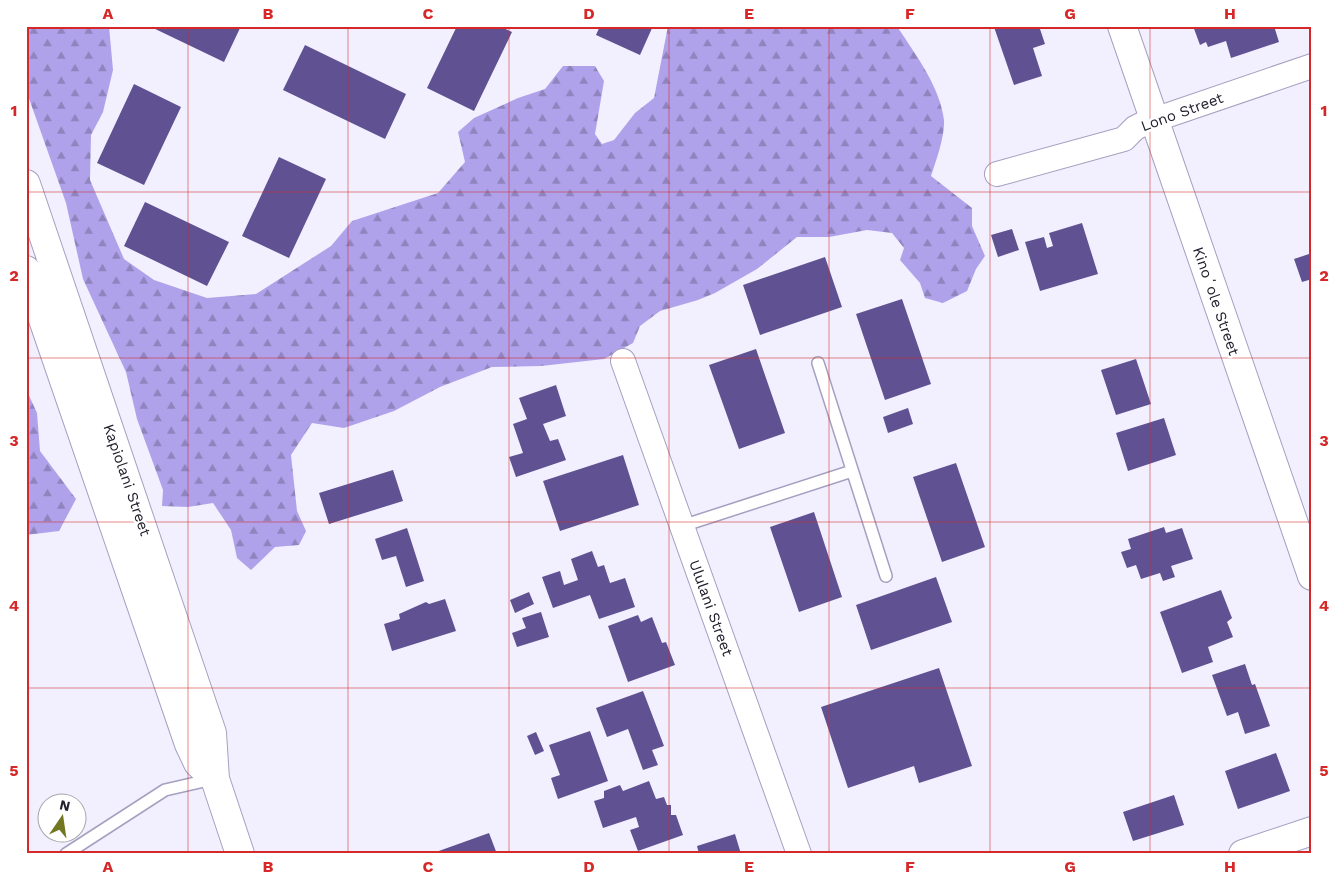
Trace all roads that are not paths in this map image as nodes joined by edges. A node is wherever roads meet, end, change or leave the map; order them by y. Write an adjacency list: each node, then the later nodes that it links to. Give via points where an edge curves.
1 (1122, 26): 3 (street, Kinoʻole Street)
2 (1312, 66): 3 (street, Lono Street)
3 (1153, 120): 4 (street, Lono Street, via 1139,126 1124,139); 12 (street, Kinoʻole Street)
4 (997, 174)
5 (26, 184): 13 (street, Kapiolani Street, via 212,733)
6 (26, 270): 13 (street, Kapiolani Street, via 189,744 198,763)
7 (623, 361): 10 (street, Ululani Street)
8 (818, 364): 9 (lane)
9 (852, 471): 10 (lane); 11 (lane)
10 (682, 526): 17 (street, Ululani Street)
11 (886, 576)
12 (1312, 576)
13 (215, 779): 15 (lane, via 165,790); 16 (street, Kapiolani Street)
14 (1312, 831): 18 (street)
15 (66, 854)
16 (240, 854)
17 (799, 854)
18 (1243, 854)

